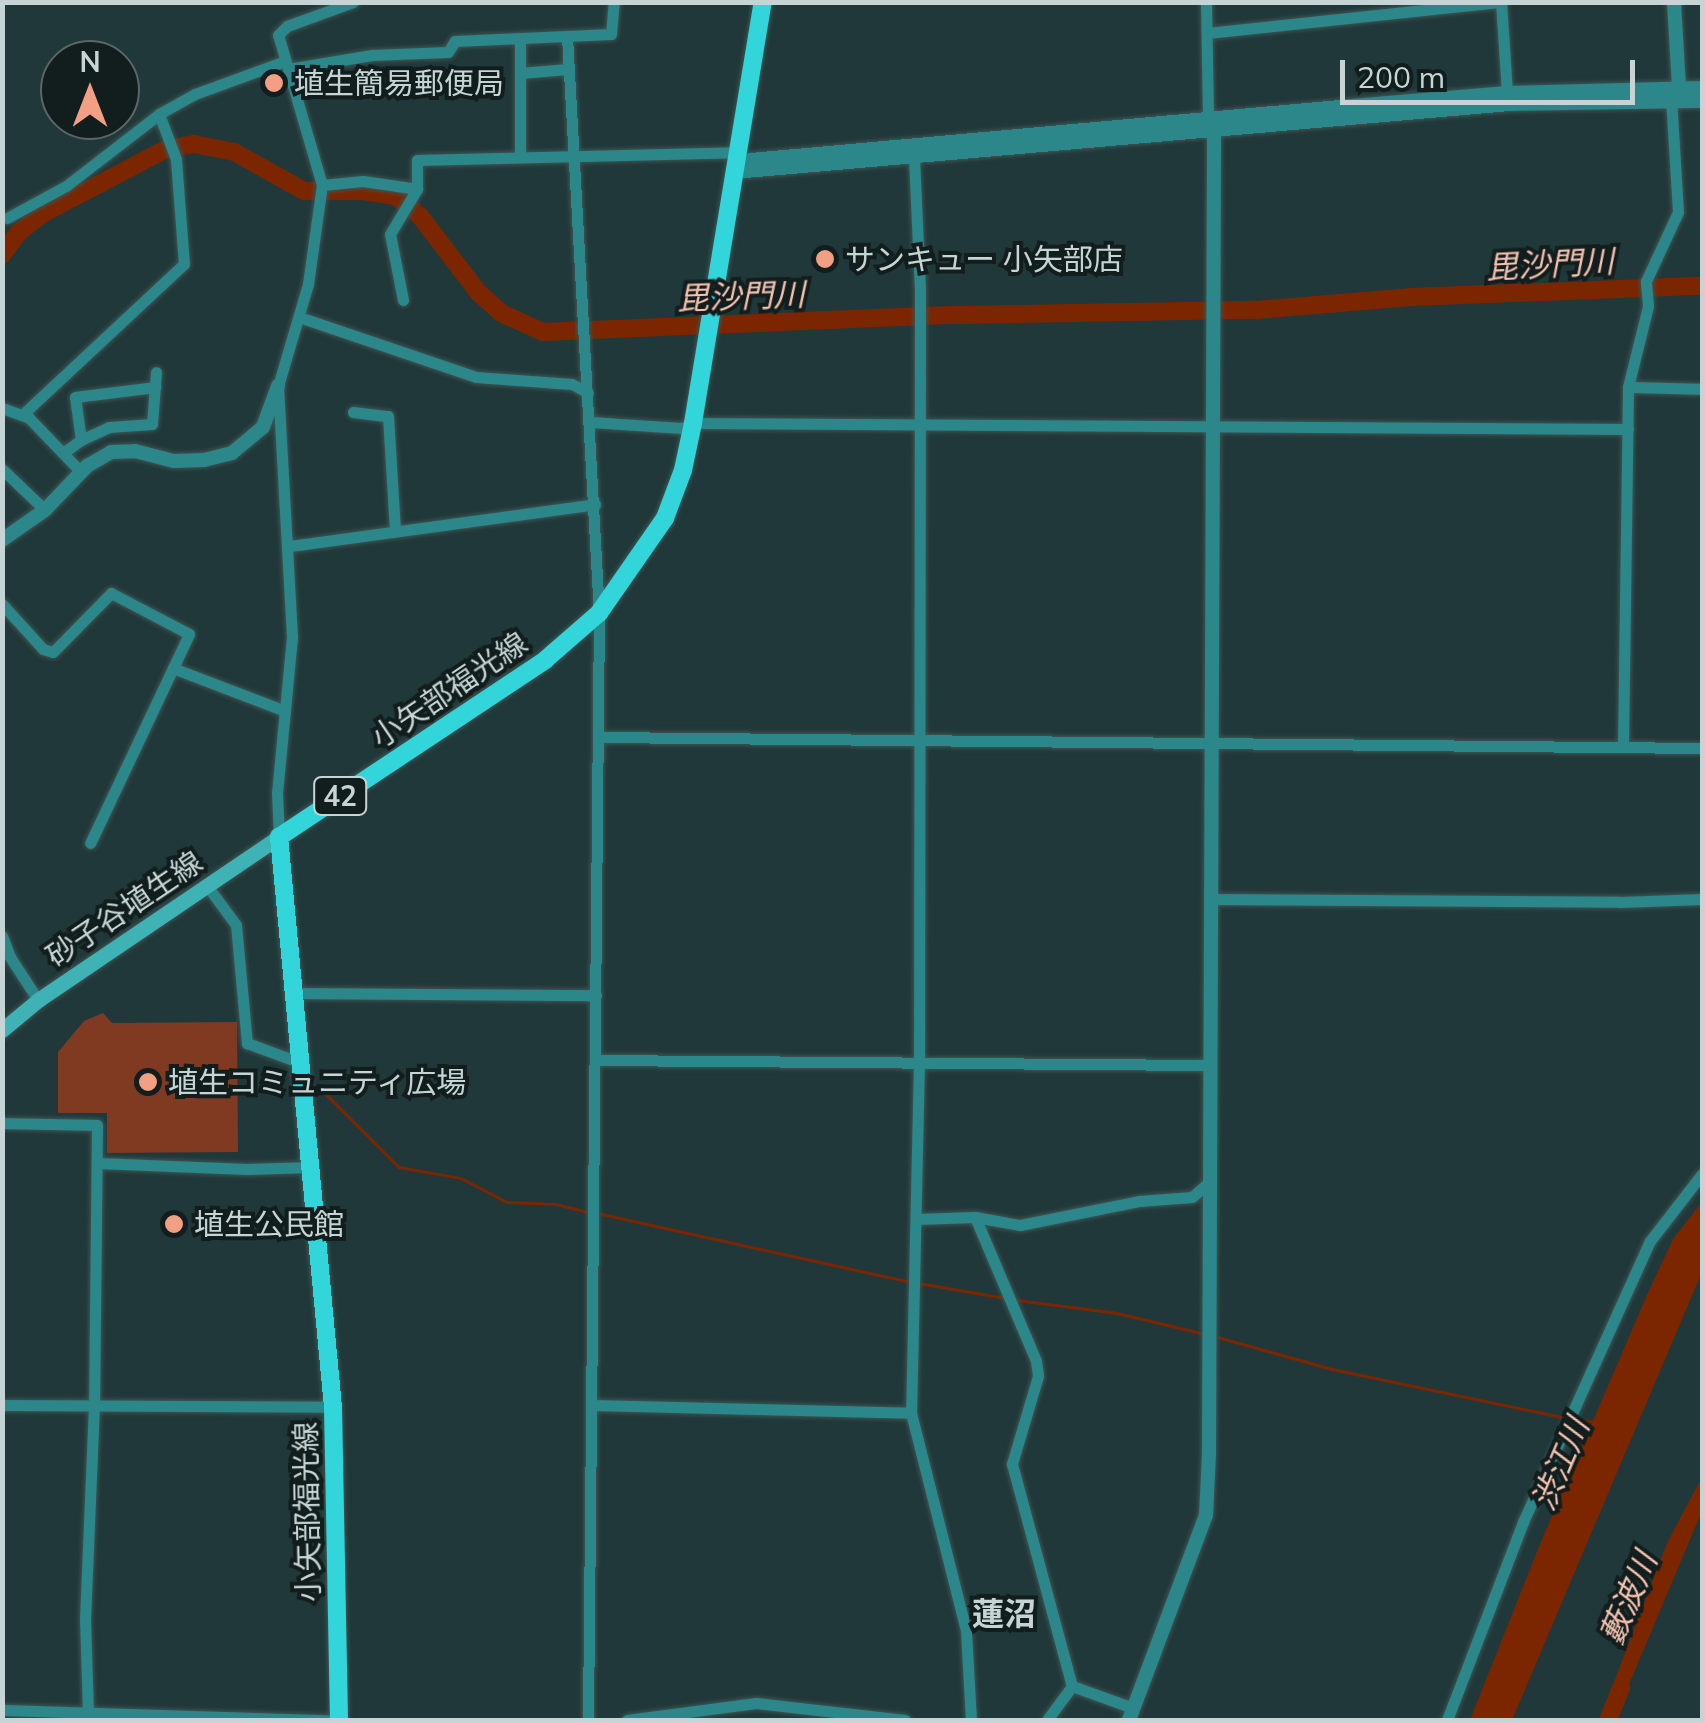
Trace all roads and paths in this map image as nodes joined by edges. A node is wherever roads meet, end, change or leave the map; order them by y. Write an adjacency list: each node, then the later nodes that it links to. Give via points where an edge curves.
1 (353, 2): 10 (street, via 286,26 278,35)
2 (614, 2): 8 (street, via 611,34)
3 (763, 2): 19 (main road, 小矢部福光線 / 42)
4 (1206, 2): 7 (street)
5 (1500, 2): 7 (street); 14 (street)
6 (1674, 2): 15 (street)
7 (1208, 33): 18 (street)
8 (567, 36): 9 (street); 11 (street)
9 (520, 38): 10 (street, via 454,42 448,52); 12 (street)
10 (287, 65): 17 (street, via 195,94); 24 (street)
11 (568, 69): 12 (street); 20 (street)
12 (520, 73): 21 (street)
13 (1702, 88): 15 (street)
14 (1507, 93): 15 (street); 18 (street)
15 (1675, 93): 16 (street); 18 (street); 32 (street, via 1678,212 1646,281 1648,306)
16 (1702, 101)
17 (159, 114): 26 (street, via 66,186); 37 (street, via 176,158 184,264)
18 (1212, 125): 22 (street); 23 (street, via 751,160); 41 (street)
19 (737, 152): 20 (street); 23 (main road, 小矢部福光線 / 42)
20 (572, 154): 21 (street); 34 (street)
21 (520, 156): 25 (street, via 417,160)
22 (914, 158): 23 (street); 40 (street)
23 (734, 172): 39 (main road, 小矢部福光線 / 42)
24 (322, 185): 25 (street, via 363,181); 28 (street)
25 (417, 189): 27 (street, via 390,234)
26 (7, 218)
27 (403, 300)
28 (300, 317): 30 (street); 34 (street, via 476,378 572,384)
29 (156, 372): 31 (street)
30 (278, 386): 46 (street, via 263,427 232,452 204,460 112,452); 51 (street)
31 (155, 388): 43 (street, via 152,424 110,426); 43 (street, via 75,397)
32 (1628, 388): 33 (street); 42 (street)
33 (1702, 390)
34 (588, 393): 38 (street)
35 (2, 408): 37 (street)
36 (353, 412): 49 (street, via 388,416)
37 (22, 416): 44 (street)
38 (590, 422): 39 (street, via 682,428); 47 (street)
39 (693, 423): 40 (street); 53 (main road, 小矢部福光線 / 42, via 665,518)
40 (918, 424): 41 (street); 57 (street)
41 (1214, 426): 42 (street); 58 (street)
42 (1628, 429): 59 (street)
43 (80, 440): 44 (street)
44 (63, 454): 46 (street)
45 (2, 469): 48 (street)
46 (81, 472): 48 (street)
47 (596, 504): 49 (street); 53 (street)
48 (44, 510): 50 (street)
49 (395, 532): 51 (street)
50 (2, 540)
51 (290, 546): 55 (street)
52 (2, 604): 54 (street, via 53,652 111,593 188,634)
53 (599, 612): 56 (street); 61 (main road, 小矢部福光線 / 42, via 546,660)
54 (173, 668): 55 (street); 62 (street)
55 (285, 711): 61 (street, via 276,794)
56 (598, 737): 57 (street); 68 (street)
57 (918, 740): 58 (street); 73 (street)
58 (1211, 742): 59 (street); 64 (street)
59 (1624, 747): 60 (street)
60 (1702, 748)
61 (279, 837): 63 (main road, 砂子谷埴生線); 67 (main road, 小矢部福光線 / 42)
62 (90, 844)
63 (208, 888): 69 (main road, 砂子谷埴生線); 72 (street, via 236,925 248,1042)
64 (1210, 898): 65 (street); 74 (street)
65 (1702, 899)
66 (2, 936): 69 (street)
67 (294, 994): 68 (street); 72 (main road, 小矢部福光線 / 42)
68 (596, 994): 71 (street)
69 (38, 1000): 70 (main road, 砂子谷埴生線)
70 (2, 1030)
71 (596, 1060): 73 (street); 84 (street)
72 (301, 1063): 77 (main road, 小矢部福光線 / 42)
73 (919, 1063): 74 (street); 81 (street)
74 (1209, 1065): 79 (street)
75 (2, 1123): 76 (street, via 98,1126)
76 (98, 1162): 77 (street); 83 (street)
77 (311, 1166): 85 (main road, 小矢部福光線 / 42)
78 (1702, 1174): 100 (street, via 1643,1257 1523,1522)
79 (1208, 1183): 80 (street, via 1192,1197 1138,1200 1020,1224); 91 (street, via 1206,1515)
80 (975, 1217): 81 (street); 87 (street, via 1036,1361 1038,1376 1012,1464)
81 (916, 1219): 86 (street)
82 (2, 1405): 83 (street)
83 (94, 1405): 85 (street); 90 (street)
84 (592, 1405): 86 (street); 94 (street)
85 (333, 1407): 93 (main road, 小矢部福光線 / 42)
86 (911, 1413): 98 (street, via 966,1631)
87 (1072, 1686): 91 (street); 99 (street)
88 (784, 1704): 95 (street); 96 (street); 97 (street)
89 (2, 1710): 90 (street)
90 (88, 1714): 92 (street)
91 (1131, 1714)
92 (327, 1720)
93 (339, 1720)
94 (588, 1720)
95 (626, 1720)
96 (781, 1720)
97 (905, 1720)
98 (971, 1720)
99 (1047, 1720)
100 (1446, 1720)

